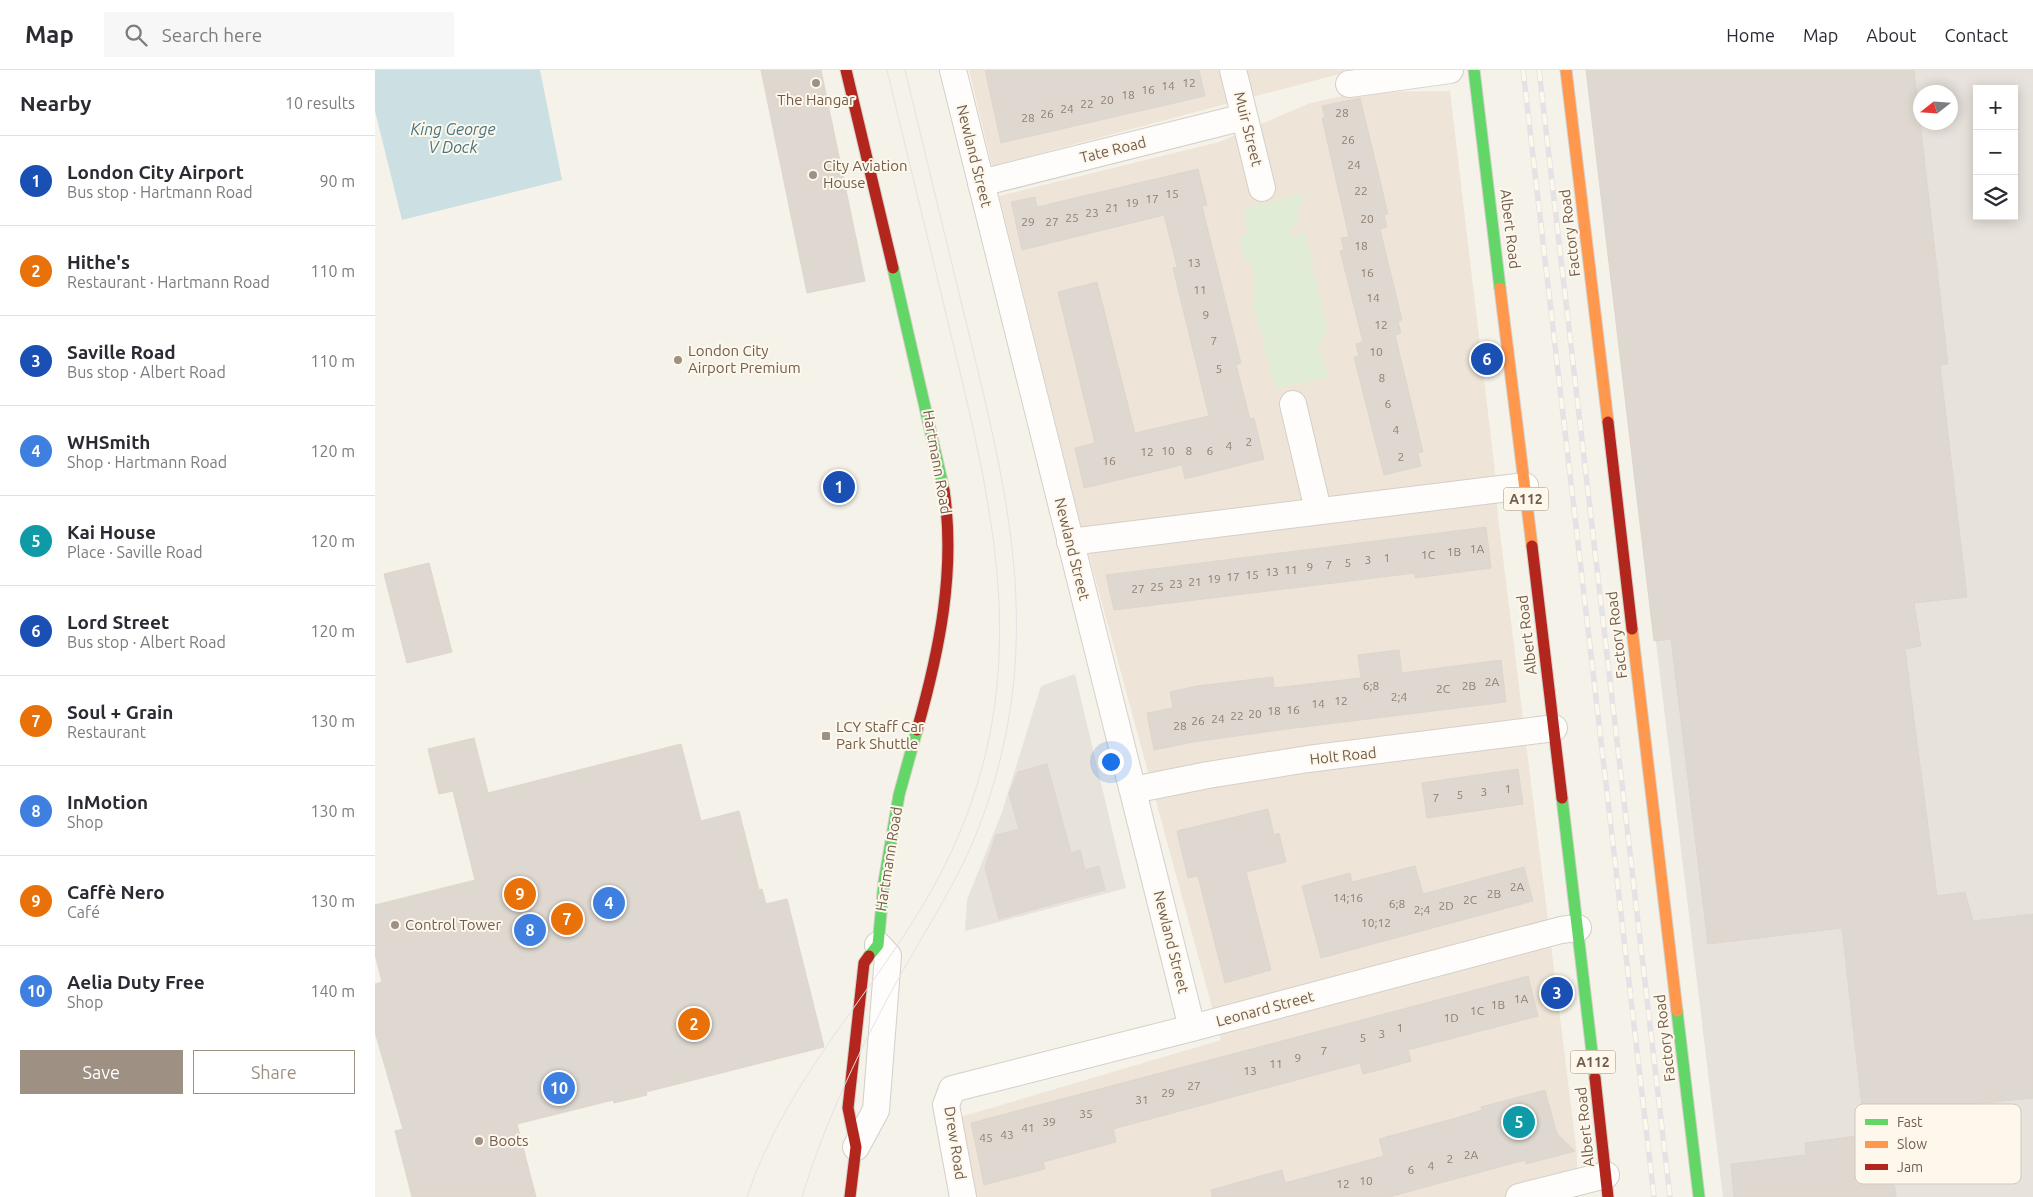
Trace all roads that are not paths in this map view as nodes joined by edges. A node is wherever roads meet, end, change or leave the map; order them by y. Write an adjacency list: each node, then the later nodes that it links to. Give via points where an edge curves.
1 (846, 70): 18 (street, Hartmann Road, via 929,416 947,512 948,559 942,628 930,685 899,795 884,882)
2 (953, 70): 9 (street, Newland Street)
3 (1233, 70): 8 (street, Muir Street)
4 (1449, 70): 7 (street)
5 (1475, 70): 12 (street, Albert Road / A112)
6 (1566, 70): 26 (street, Factory Road)
7 (1349, 84)
8 (1245, 117): 9 (street, Tate Road); 10 (street, Muir Street)
9 (981, 183): 14 (street, Newland Street)
10 (1262, 188)
11 (1293, 404): 13 (street)
12 (1525, 486): 13 (street); 15 (street, Albert Road / A112)
13 (1319, 510): 14 (street)
14 (1070, 542): 16 (street, Newland Street)
15 (1554, 728): 16 (street, Holt Road, via 1308,759); 17 (street, Albert Road / A112)
16 (1133, 790): 19 (street, Newland Street)
17 (1578, 928): 19 (street, Leonard Street); 22 (street, Albert Road / A112)
18 (878, 945): 21 (street, Hartmann Road, via 888,956 875,1110)
19 (1192, 1028): 20 (street, Leonard Street)
20 (952, 1089): 24 (street, Drew Road, via 946,1106)
21 (856, 1147): 23 (street, Hartmann Road)
22 (1607, 1186): 25 (street)
23 (850, 1197)
24 (963, 1197)
25 (1519, 1197)
26 (1699, 1197)

